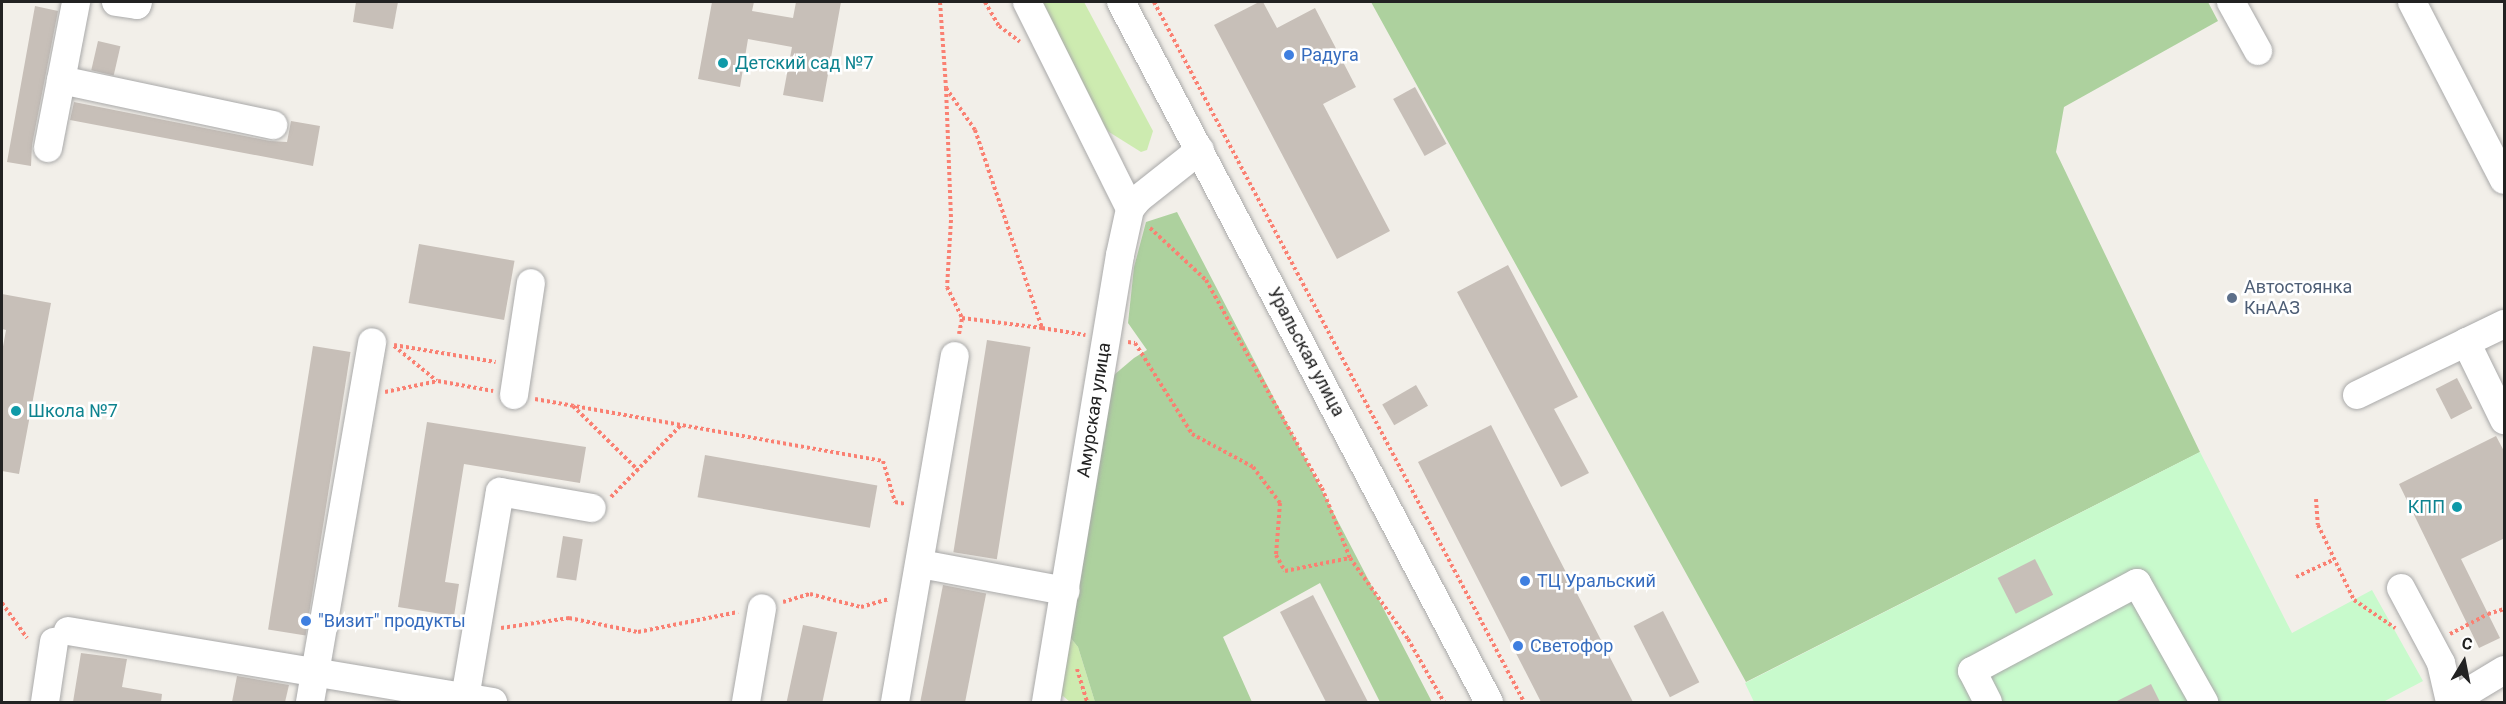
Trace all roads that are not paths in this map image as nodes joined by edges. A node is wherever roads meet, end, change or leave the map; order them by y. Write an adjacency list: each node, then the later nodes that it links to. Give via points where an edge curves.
1 (76, 2): 9 (street)
2 (116, 2): 3 (street)
3 (138, 2)
4 (1027, 2): 14 (street)
5 (1121, 2): 12 (street, Уральская улица)
6 (2231, 2): 8 (street)
7 (2412, 2): 13 (street)
8 (2258, 51)
9 (61, 80): 10 (street); 11 (street)
10 (273, 124)
11 (48, 148)
12 (1200, 150): 14 (street); 37 (street, Уральская улица)
13 (2505, 180)
14 (1130, 209): 26 (street, Амурская улица)
15 (531, 284): 20 (street)
16 (2505, 324): 18 (street)
17 (372, 342): 29 (street)
18 (2466, 342): 21 (street); 22 (street)
19 (955, 356): 24 (street)
20 (514, 395)
21 (2357, 395)
22 (2505, 420)
23 (592, 508): 30 (street, via 500,492)
24 (921, 564): 26 (street); 35 (street)
25 (2401, 588): 40 (street, via 2441,663)
26 (1065, 591): 36 (street, Амурская улица)
27 (762, 609): 34 (street)
28 (2505, 670): 40 (street)
29 (315, 672): 30 (street); 31 (street, via 50,637); 32 (street)
30 (465, 698): 33 (street)
31 (45, 702)
32 (310, 702)
33 (493, 702)
34 (746, 702)
35 (895, 702)
36 (1046, 702)
37 (1489, 702)
38 (1988, 702): 39 (street, via 1972,671 2137,583)
39 (2204, 702)
40 (2451, 702)

